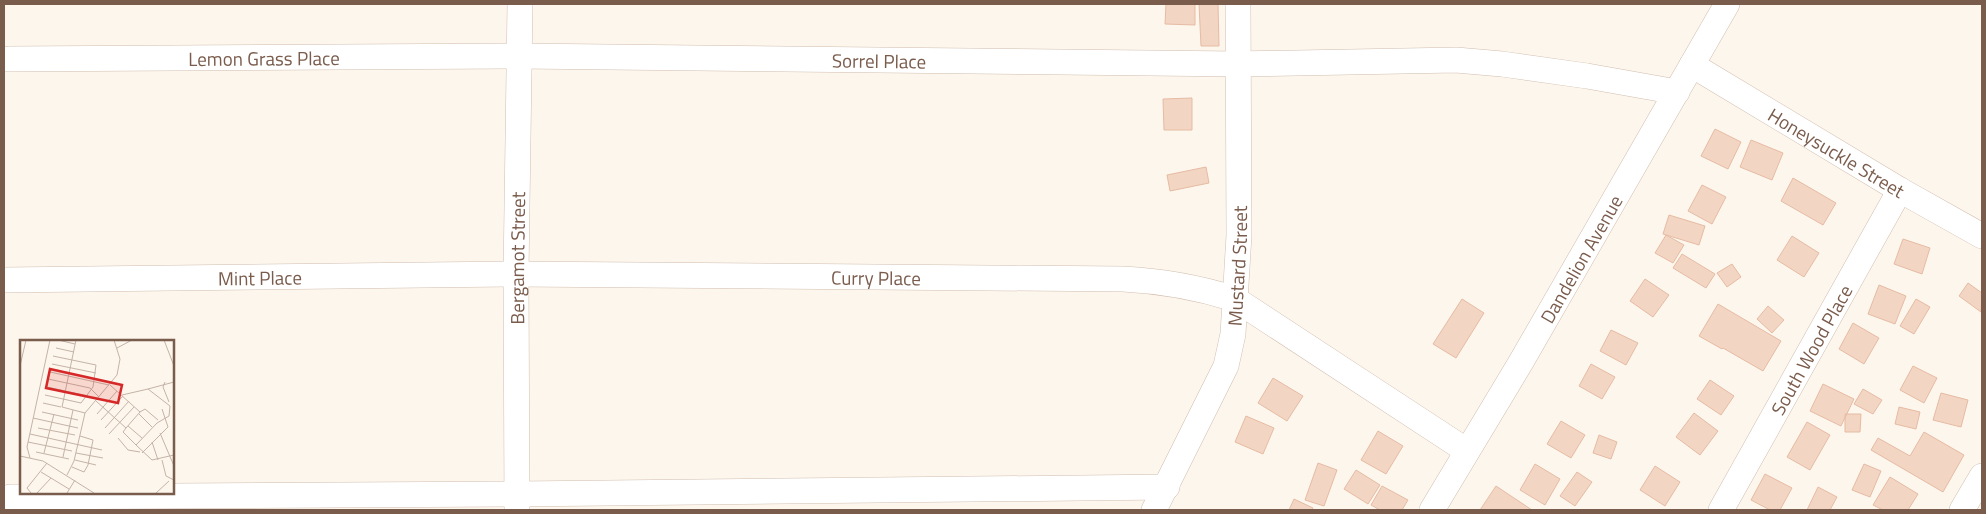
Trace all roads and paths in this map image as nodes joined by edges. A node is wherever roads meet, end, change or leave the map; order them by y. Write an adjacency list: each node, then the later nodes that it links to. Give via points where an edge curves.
1 (520, 4): 4 (street, Bergamot Street)
2 (1238, 4): 6 (street, Mustard Street)
3 (1728, 4): 7 (street, Dandelion Avenue)
4 (520, 56): 5 (street, Lemon Grass Place); 6 (street, Sorrel Place); 11 (street, Bergamot Street)
5 (8, 60)
6 (1238, 64): 8 (street, Sorrel Place, via 1456,60 1586,76); 13 (street, Mustard Street, via 1239,234)
7 (1692, 65): 8 (street, Dandelion Avenue); 9 (street, Honeysuckle Street)
8 (1677, 92): 14 (street, Dandelion Avenue)
9 (1900, 190): 10 (street, Honeysuckle Street); 21 (street, South Wood Place)
10 (1982, 236)
11 (516, 274): 12 (street, Mint Place); 13 (street, Curry Place, via 1123,279 1199,288); 18 (street, Bergamot Street)
12 (4, 280)
13 (1235, 300): 14 (street, Curry Place); 16 (street, Mustard Street, via 1233,334 1226,366)
14 (1467, 452): 20 (street, Dandelion Avenue)
15 (1982, 476): 22 (street)
16 (1167, 487): 18 (street); 19 (street, Mustard Street)
17 (10, 497): 18 (street)
18 (517, 502)
19 (1154, 510)
20 (1432, 510)
21 (1721, 510)
22 (1962, 510)

